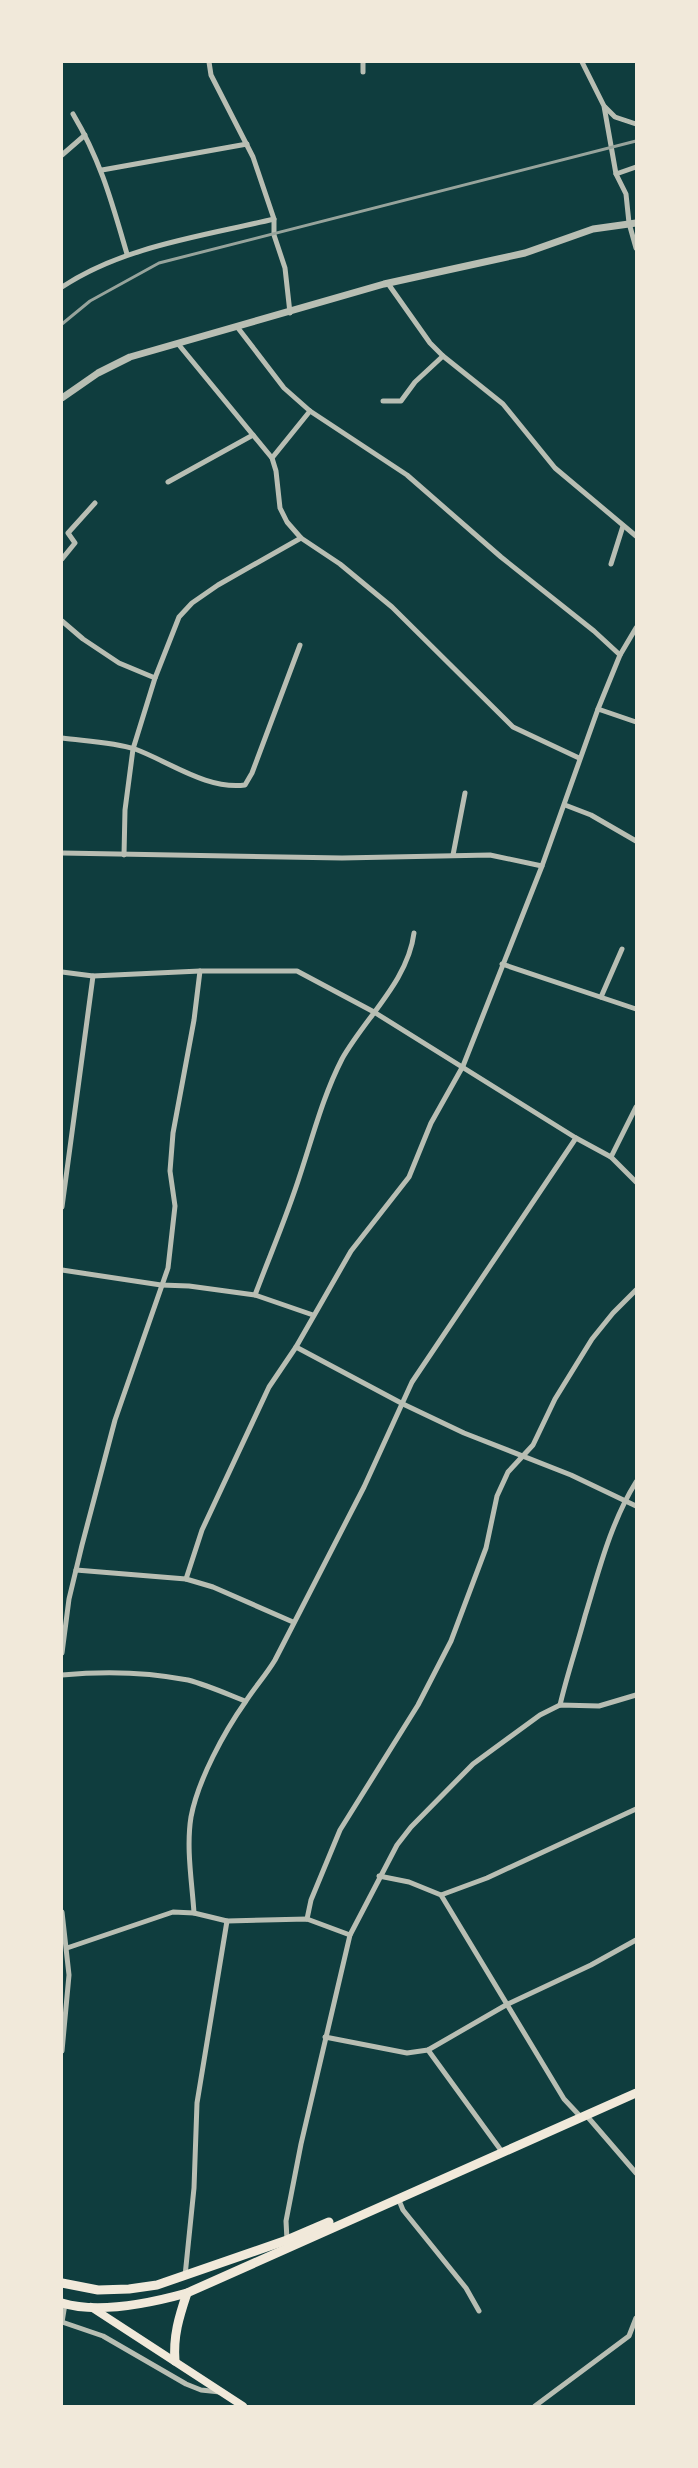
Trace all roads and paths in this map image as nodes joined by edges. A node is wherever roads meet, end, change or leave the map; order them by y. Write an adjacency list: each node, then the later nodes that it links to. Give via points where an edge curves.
1 (209, 62): 9 (street, via 211,75)
2 (363, 62): 4 (street)
3 (582, 62): 5 (street)
4 (363, 72)
5 (604, 106): 7 (street, via 615,117); 13 (street)
6 (72, 114): 8 (street)
7 (636, 124)
8 (85, 135): 10 (street); 12 (street)
9 (247, 144): 12 (street); 14 (street)
10 (62, 156)
11 (636, 167): 13 (street)
12 (102, 170): 17 (street)
13 (616, 174): 15 (street)
14 (274, 219): 17 (street); 20 (street)
15 (633, 223): 16 (street); 18 (street, via 593,229 525,253)
16 (636, 248)
17 (127, 254): 19 (street)
18 (389, 285): 20 (street); 23 (street)
19 (62, 287)
20 (290, 313): 21 (street)
21 (238, 328): 22 (street); 26 (street, via 284,388)
22 (179, 345): 24 (street, via 130,357); 27 (street)
23 (443, 356): 25 (street, via 401,401); 31 (street, via 503,405 555,468)
24 (62, 398)
25 (383, 401)
26 (310, 411): 28 (street); 39 (street, via 407,475)
27 (253, 435): 28 (street); 29 (street)
28 (272, 458): 33 (street, via 280,508)
29 (168, 482)
30 (95, 503): 34 (street, via 68,533 75,543)
31 (623, 526): 32 (street); 35 (street)
32 (636, 536)
33 (301, 538): 40 (street, via 192,603 179,617); 45 (street, via 392,607 513,727)
34 (62, 559)
35 (611, 564)
36 (62, 621): 40 (street, via 119,663)
37 (636, 628): 39 (street)
38 (300, 645): 44 (street, via 245,785 218,784)
39 (620, 655): 41 (street)
40 (155, 678): 44 (street)
41 (598, 709): 42 (street); 45 (street)
42 (636, 722)
43 (62, 738): 44 (street)
44 (133, 749): 50 (street)
45 (579, 758): 47 (street)
46 (465, 793): 51 (street)
47 (565, 805): 48 (street); 52 (street)
48 (636, 841)
49 (62, 853): 50 (street)
50 (124, 855): 51 (street)
51 (453, 855): 52 (street, via 490,855)
52 (542, 866): 55 (street)
53 (414, 933): 61 (street, via 409,955)
54 (622, 949): 59 (street)
55 (502, 964): 59 (street); 62 (street)
56 (200, 970): 58 (street); 61 (street, via 297,970); 69 (street, via 173,1133 170,1171 175,1206 168,1268)
57 (62, 972): 58 (street)
58 (93, 976): 67 (street)
59 (601, 997): 60 (street)
60 (636, 1009)
61 (374, 1012): 62 (street); 71 (street, via 343,1059 323,1102)
62 (463, 1066): 64 (street); 72 (street, via 431,1123 409,1177 351,1251)
63 (636, 1107): 65 (street)
64 (576, 1138): 65 (street); 74 (street, via 412,1382)
65 (611, 1157): 66 (street)
66 (636, 1182)
67 (62, 1208)
68 (62, 1270): 69 (street)
69 (161, 1285): 71 (street); 79 (street, via 115,1420)
70 (636, 1290): 75 (street, via 592,1339)
71 (255, 1295): 72 (street)
72 (313, 1315): 73 (street)
73 (296, 1347): 74 (street); 80 (street, via 269,1387 202,1530)
74 (403, 1404): 75 (street); 81 (street)
75 (522, 1457): 77 (street, via 571,1475); 92 (street, via 508,1472 497,1496 486,1548 451,1641 418,1705 340,1830)
76 (636, 1482): 77 (street)
77 (624, 1502): 78 (street); 86 (street, via 593,1590)
78 (636, 1506)
79 (76, 1570): 80 (street); 82 (street)
80 (186, 1579): 81 (street)
81 (293, 1622): 85 (street, via 275,1660)
82 (62, 1653)
83 (62, 1675): 85 (street, via 148,1675 189,1681)
84 (636, 1695): 86 (street, via 599,1706)
85 (245, 1701): 91 (street, via 219,1746 191,1817)
86 (560, 1705): 88 (street, via 473,1764 411,1827)
87 (636, 1809): 89 (street, via 487,1878)
88 (379, 1876): 89 (street, via 409,1882); 94 (street)
89 (441, 1895): 97 (street)
90 (62, 1912): 96 (street)
91 (194, 1913): 93 (street); 96 (street, via 173,1912)
92 (307, 1919): 93 (street); 94 (street)
93 (227, 1921): 107 (street, via 197,2103)
94 (350, 1935): 98 (street)
95 (636, 1940): 97 (street)
96 (67, 1948): 100 (street, via 69,1975)
97 (506, 2005): 99 (street); 102 (street, via 564,2099)
98 (325, 2037): 99 (street, via 407,2053); 106 (street, via 286,2221)
99 (428, 2050): 103 (street)
100 (62, 2051)
101 (636, 2091): 102 (main road)
102 (583, 2115): 103 (main road); 104 (street); 105 (main road)
103 (500, 2149): 106 (main road)
104 (636, 2173)
105 (398, 2198): 109 (main road); 112 (street)
106 (287, 2240): 107 (main road)
107 (185, 2276): 108 (main road, via 122,2290)
108 (62, 2283)
109 (187, 2294): 111 (main road, via 144,2303); 117 (main road, via 175,2327)
110 (63, 2304): 111 (main road); 114 (street)
111 (90, 2306): 117 (main road)
112 (479, 2311)
113 (636, 2318): 115 (street)
114 (62, 2322): 118 (street, via 103,2336 186,2384)
115 (629, 2336): 116 (street); 120 (street)
116 (636, 2337)
117 (175, 2361): 118 (main road)
118 (220, 2392): 119 (main road)
119 (243, 2406)
120 (535, 2406)

